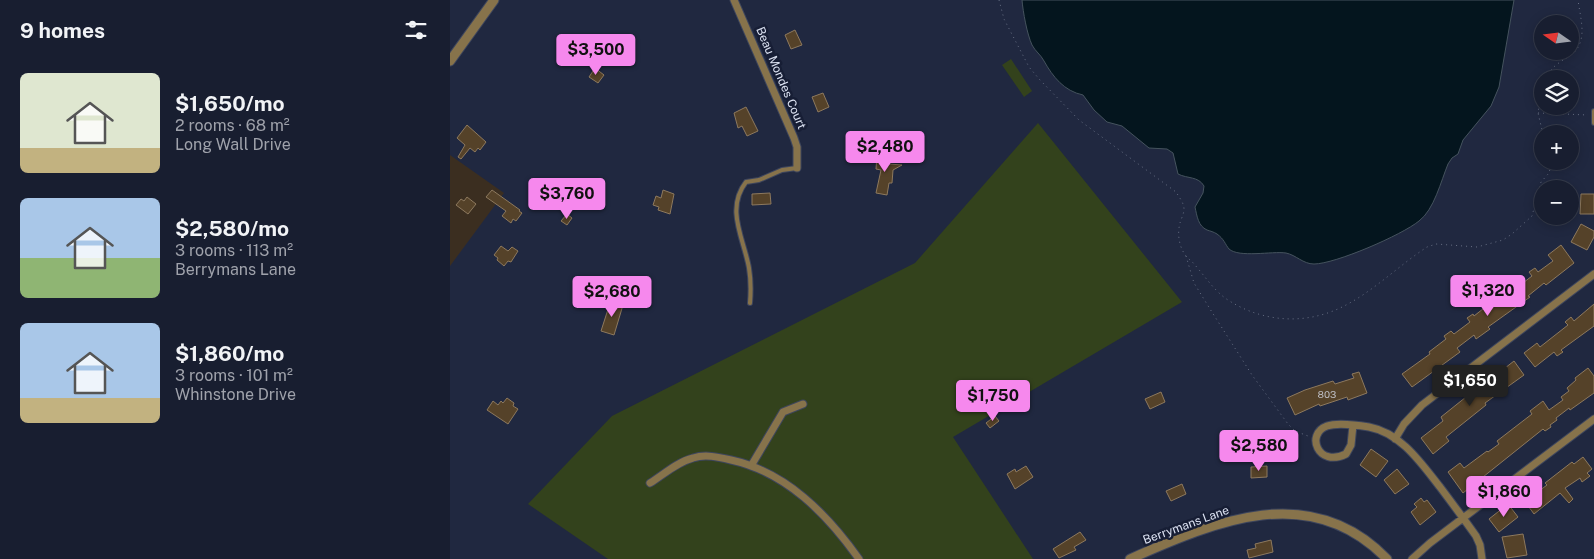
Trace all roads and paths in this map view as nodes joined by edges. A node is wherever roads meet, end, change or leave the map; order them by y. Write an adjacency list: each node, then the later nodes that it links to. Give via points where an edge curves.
1 (494, 0): 5 (street)
2 (734, 0): 11 (street, Beau Mondes Court, via 794,138)
3 (999, 0): 13 (path, via 1004,19 1040,80 1079,120 1176,192 1184,208 1178,234)
4 (1578, 0): 6 (path, via 1582,29 1580,46)
5 (450, 61)
6 (1551, 70)
7 (1594, 111): 9 (lane)
8 (1579, 114): 9 (path)
9 (1593, 115): 10 (lane)
10 (1594, 124)
11 (797, 168): 15 (lane, via 746,182 738,197 735,212 752,285)
12 (1550, 170): 13 (path, via 1542,182 1532,216 1508,237 1477,247 1436,244 1427,247 1359,296 1320,316 1302,320 1283,319 1243,308 1227,299)
13 (1186, 256): 19 (path, via 1194,283 1252,375 1288,424 1303,435)
14 (1594, 274): 20 (street, via 1422,405)
15 (750, 303)
16 (803, 404): 21 (street, via 783,412)
17 (1594, 419): 23 (street)
18 (1353, 426): 19 (street, via 1327,426); 19 (street, via 1349,450 1341,456 1327,457 1320,453); 20 (street, via 1369,427)
19 (1316, 438)
20 (1395, 438): 23 (street, via 1418,459)
21 (751, 466): 22 (street, via 717,457 693,458); 24 (street, via 786,484 806,499 835,527)
22 (650, 483)
23 (1464, 518): 27 (street); 28 (street, via 1480,545)
24 (859, 559)
25 (1130, 559): 26 (street, Berrymans Lane, via 1214,526 1244,517 1281,513 1308,515 1345,527)
26 (1387, 559)
27 (1412, 559)
28 (1482, 559)

